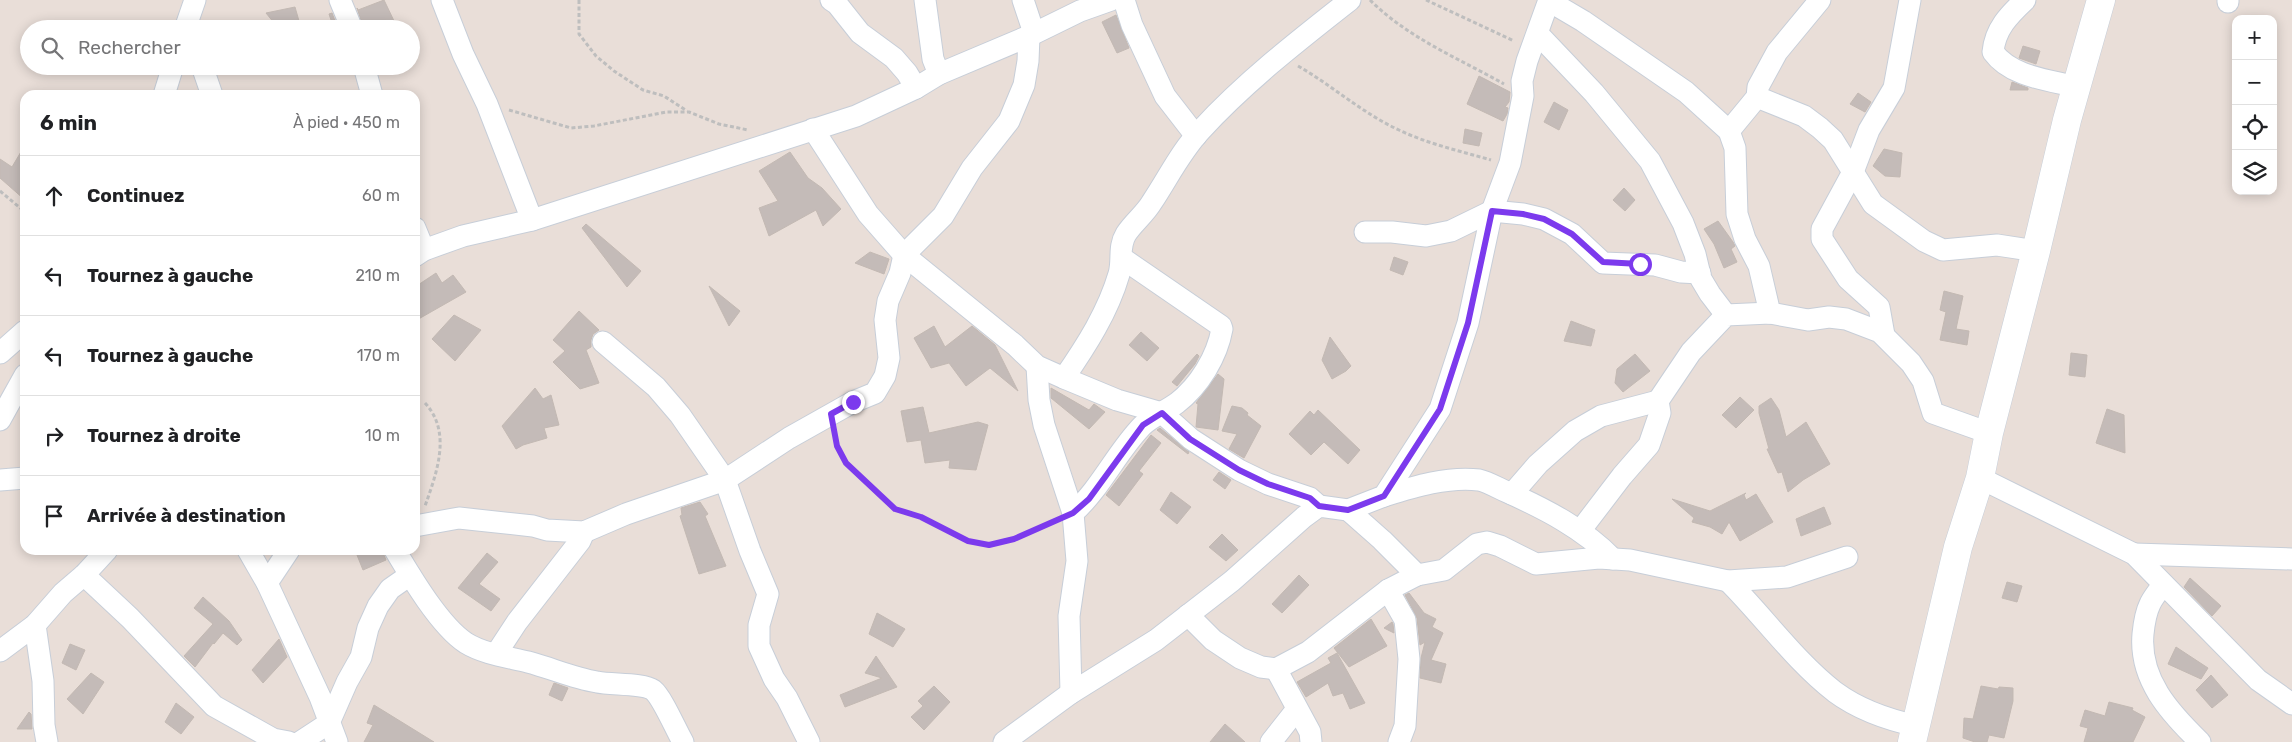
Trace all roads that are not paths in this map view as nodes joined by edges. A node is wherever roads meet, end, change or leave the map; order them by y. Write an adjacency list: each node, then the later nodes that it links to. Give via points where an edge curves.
1 (195, 0): 15 (street)
2 (340, 0): 16 (street)
3 (442, 0): 34 (street)
4 (831, 0): 24 (street, via 860,33 894,58)
5 (925, 0): 19 (street)
6 (1023, 0): 17 (street)
7 (1111, 0): 17 (street, via 1080,10)
8 (1124, 0): 31 (street, via 1165,96)
9 (1350, 0): 31 (street, via 1280,56)
10 (1549, 0): 18 (street); 30 (street, via 1686,92)
11 (1820, 0): 28 (street, via 1777,52 1758,87)
12 (1910, 0): 32 (street, via 1894,88 1869,130)
13 (2025, 0): 23 (street, via 1999,29 1993,52 2012,69)
14 (2101, 0): 23 (street)
15 (188, 20)
16 (348, 20)
17 (1032, 34): 19 (street); 38 (street, via 1024,85 1009,121 972,168 944,216)
18 (1536, 41): 33 (street, via 1522,80 1523,96 1510,163); 40 (street, via 1594,92 1650,161 1683,223)
19 (938, 74): 24 (street)
20 (170, 75): 25 (street)
21 (205, 75): 26 (street)
22 (366, 75): 27 (street)
23 (2077, 87): 36 (street)
24 (916, 88): 29 (street, via 856,116)
25 (166, 90)
26 (210, 90)
27 (371, 90)
28 (1757, 97): 30 (street); 32 (street, via 1804,116 1820,128 1833,140)
29 (813, 129): 34 (street); 38 (street, via 868,214)
30 (1728, 131): 41 (street, via 1735,148 1737,214 1759,266)
31 (1196, 136): 39 (street, via 1151,204 1126,233 1120,246)
32 (1853, 172): 36 (street, via 1873,204 1908,231 1944,250 1997,245); 43 (street, via 1822,229 1822,239 1848,279 1879,306)
33 (1492, 211): 35 (street, via 1451,231 1426,236); 40 (street, via 1544,219 1572,234 1603,262 1655,265); 59 (street, via 1468,323 1440,409)
34 (532, 220): 37 (street, via 463,236)
35 (1365, 232)
36 (2036, 251): 53 (street)
37 (420, 253)
38 (904, 255): 47 (street, via 1015,344); 57 (street, via 885,320 889,358 885,376 875,393 789,438)
39 (1122, 258): 48 (street, via 1106,309); 51 (street, via 1222,329 1209,365 1200,379)
40 (1700, 273): 42 (street, via 1710,294)
41 (1770, 313): 42 (street); 43 (street, via 1808,320 1846,319)
42 (1726, 315): 50 (street, via 1691,352)
43 (1884, 335): 53 (street, via 1923,381 1933,413)
44 (20, 339): 46 (street)
45 (603, 342): 57 (street, via 656,387)
46 (0, 353)
47 (1037, 366): 48 (street); 62 (street, via 1038,400 1044,425)
48 (1064, 378): 51 (street, via 1117,400)
49 (20, 384): 52 (street)
50 (1658, 401): 58 (street, via 1601,416 1575,431 1538,464); 64 (street, via 1660,413 1649,446)
51 (1162, 413): 60 (street, via 1190,439 1239,470 1310,498); 62 (street, via 1143,425 1089,499)
52 (0, 420)
53 (1989, 433): 55 (street)
54 (20, 478): 56 (street)
55 (1980, 478): 66 (street); 90 (street, via 1958,547)
56 (0, 480)
57 (725, 480): 65 (street); 95 (street, via 768,594 759,625 759,646)
58 (1512, 494): 59 (street, via 1479,480 1464,480 1415,487); 64 (street)
59 (1384, 496): 61 (street)
60 (1319, 506): 61 (street); 81 (street)
61 (1348, 510): 76 (street)
62 (1073, 513): 86 (street, via 1077,561 1069,616)
63 (420, 525): 65 (street, via 459,518)
64 (1580, 531): 72 (street)
65 (584, 532): 84 (street)
66 (2134, 554): 73 (street); 79 (street)
67 (102, 555): 74 (street)
68 (251, 555): 78 (street)
69 (286, 555): 78 (street)
70 (398, 555): 75 (street)
71 (1847, 557): 77 (street, via 1787,577)
72 (1613, 559): 76 (street, via 1536,564 1487,542 1477,544 1444,570); 77 (street)
73 (2292, 559)
74 (84, 575): 82 (street, via 63,592); 92 (street, via 214,706 273,739)
75 (410, 575): 84 (street, via 452,631 467,644); 89 (street, via 390,589 378,606 368,628 363,651 347,682)
76 (1417, 575): 80 (street)
77 (1728, 581): 90 (street, via 1805,664 1836,692)
78 (267, 583): 89 (street, via 320,697)
79 (2163, 584): 87 (street, via 2258,680); 100 (street, via 2150,604 2144,624 2142,648 2145,667 2159,697 2172,715)
80 (1388, 590): 85 (street, via 1308,652); 99 (street, via 1404,620 1409,659 1405,726)
81 (1188, 615): 85 (street, via 1213,640 1240,658 1261,668); 86 (street, via 1156,640)
82 (35, 625): 83 (street); 91 (street)
83 (0, 651)
84 (496, 654): 94 (street, via 581,679 651,688 659,695)
85 (1276, 669): 88 (street)
86 (1071, 693): 96 (street)
87 (2292, 704)
88 (1297, 709): 97 (street); 98 (street, via 1310,732)
89 (333, 733): 93 (street)
90 (1915, 734)
91 (47, 742)
92 (289, 742)
93 (300, 742)
94 (683, 742)
95 (810, 742)
96 (1004, 742)
97 (1270, 742)
98 (1311, 742)
99 (1399, 742)
100 (2200, 742)

